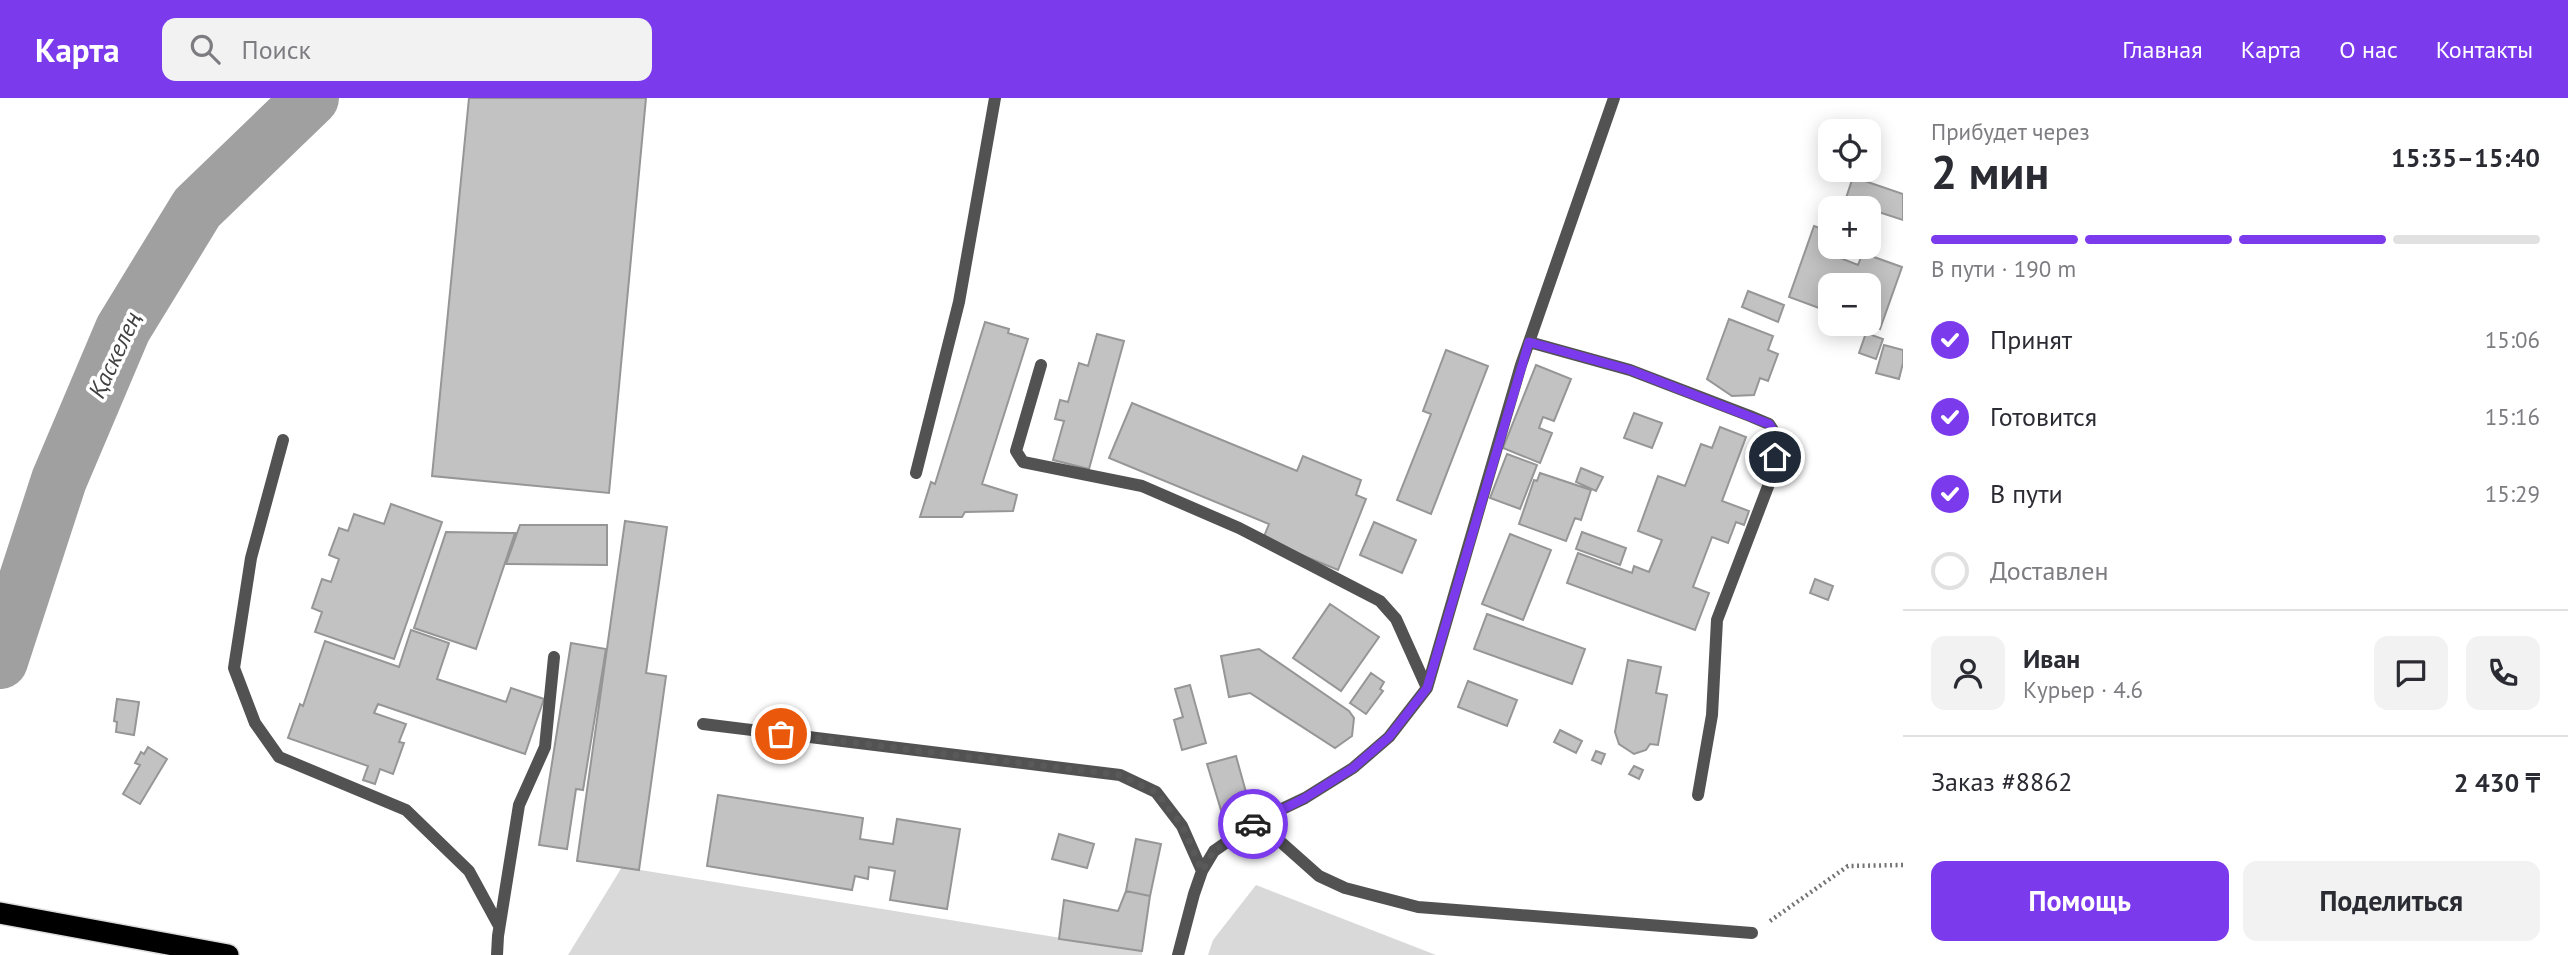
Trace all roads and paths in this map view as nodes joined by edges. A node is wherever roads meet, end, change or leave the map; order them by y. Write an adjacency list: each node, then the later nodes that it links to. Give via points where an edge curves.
1 (995, 98): 6 (lane, via 959,302)
2 (1614, 98): 3 (lane)
3 (1529, 342): 8 (lane); 10 (lane, via 1630,370 1750,416 1769,424 1778,438 1772,476 1717,621 1712,715)
4 (1041, 365): 8 (lane, via 1017,451 1023,462 1142,486 1239,528 1380,601 1396,620)
5 (283, 440): 15 (lane, via 251,558 234,668 255,723 279,757 405,810 469,871)
6 (916, 473)
7 (554, 657): 15 (lane, via 545,747 519,805)
8 (1427, 688): 11 (lane, via 1389,737 1353,768)
9 (703, 724): 13 (lane, via 1120,775 1156,792 1182,825)
10 (1698, 795)
11 (1257, 821): 13 (lane, via 1214,851); 16 (lane, via 1320,876 1345,888 1418,907)
12 (1903, 865): 16 (path, via 1848,866)
13 (1202, 871): 19 (lane)
14 (0, 913): 17 (highway)
15 (499, 926): 18 (lane)
16 (1752, 933)
17 (228, 955)
18 (497, 955)
19 (1178, 955)

